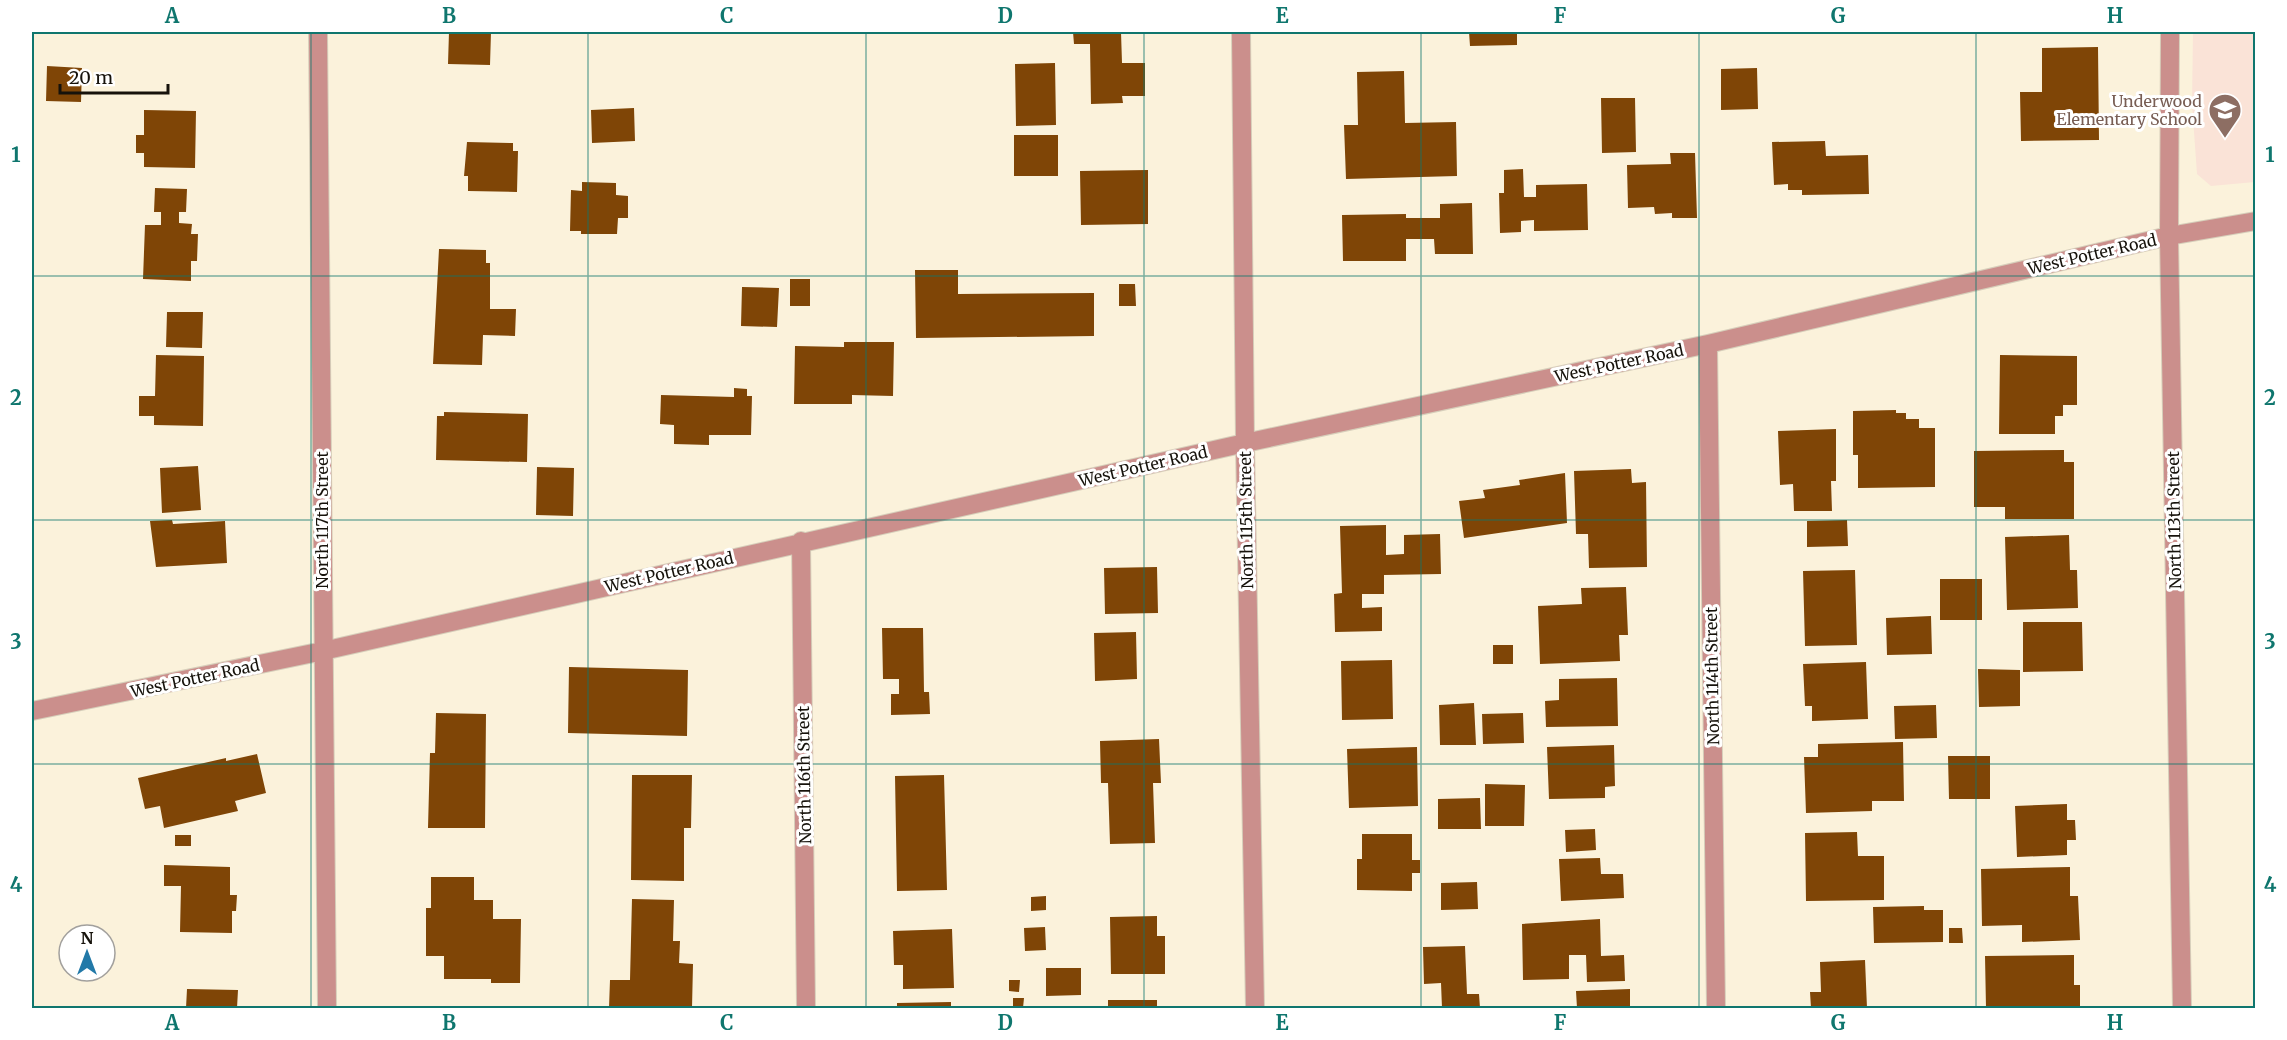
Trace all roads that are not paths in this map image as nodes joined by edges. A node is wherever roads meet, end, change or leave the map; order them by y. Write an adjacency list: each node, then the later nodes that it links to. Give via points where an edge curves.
1 (318, 32): 9 (street, North 117th Street)
2 (1241, 32): 7 (street, North 115th Street)
3 (2170, 32): 5 (street, North 113th Street)
4 (2256, 221): 5 (street, West Potter Road)
5 (2169, 236): 6 (street, West Potter Road); 15 (street, North 113th Street)
6 (1708, 344): 7 (street, West Potter Road); 14 (street, North 114th Street)
7 (1245, 443): 8 (street, West Potter Road); 13 (street, North 115th Street)
8 (801, 542): 9 (street, West Potter Road); 12 (street, North 116th Street)
9 (323, 651): 10 (street, West Potter Road); 11 (street, North 117th Street)
10 (32, 711)
11 (327, 1008)
12 (806, 1008)
13 (1255, 1008)
14 (1716, 1008)
15 (2182, 1008)

